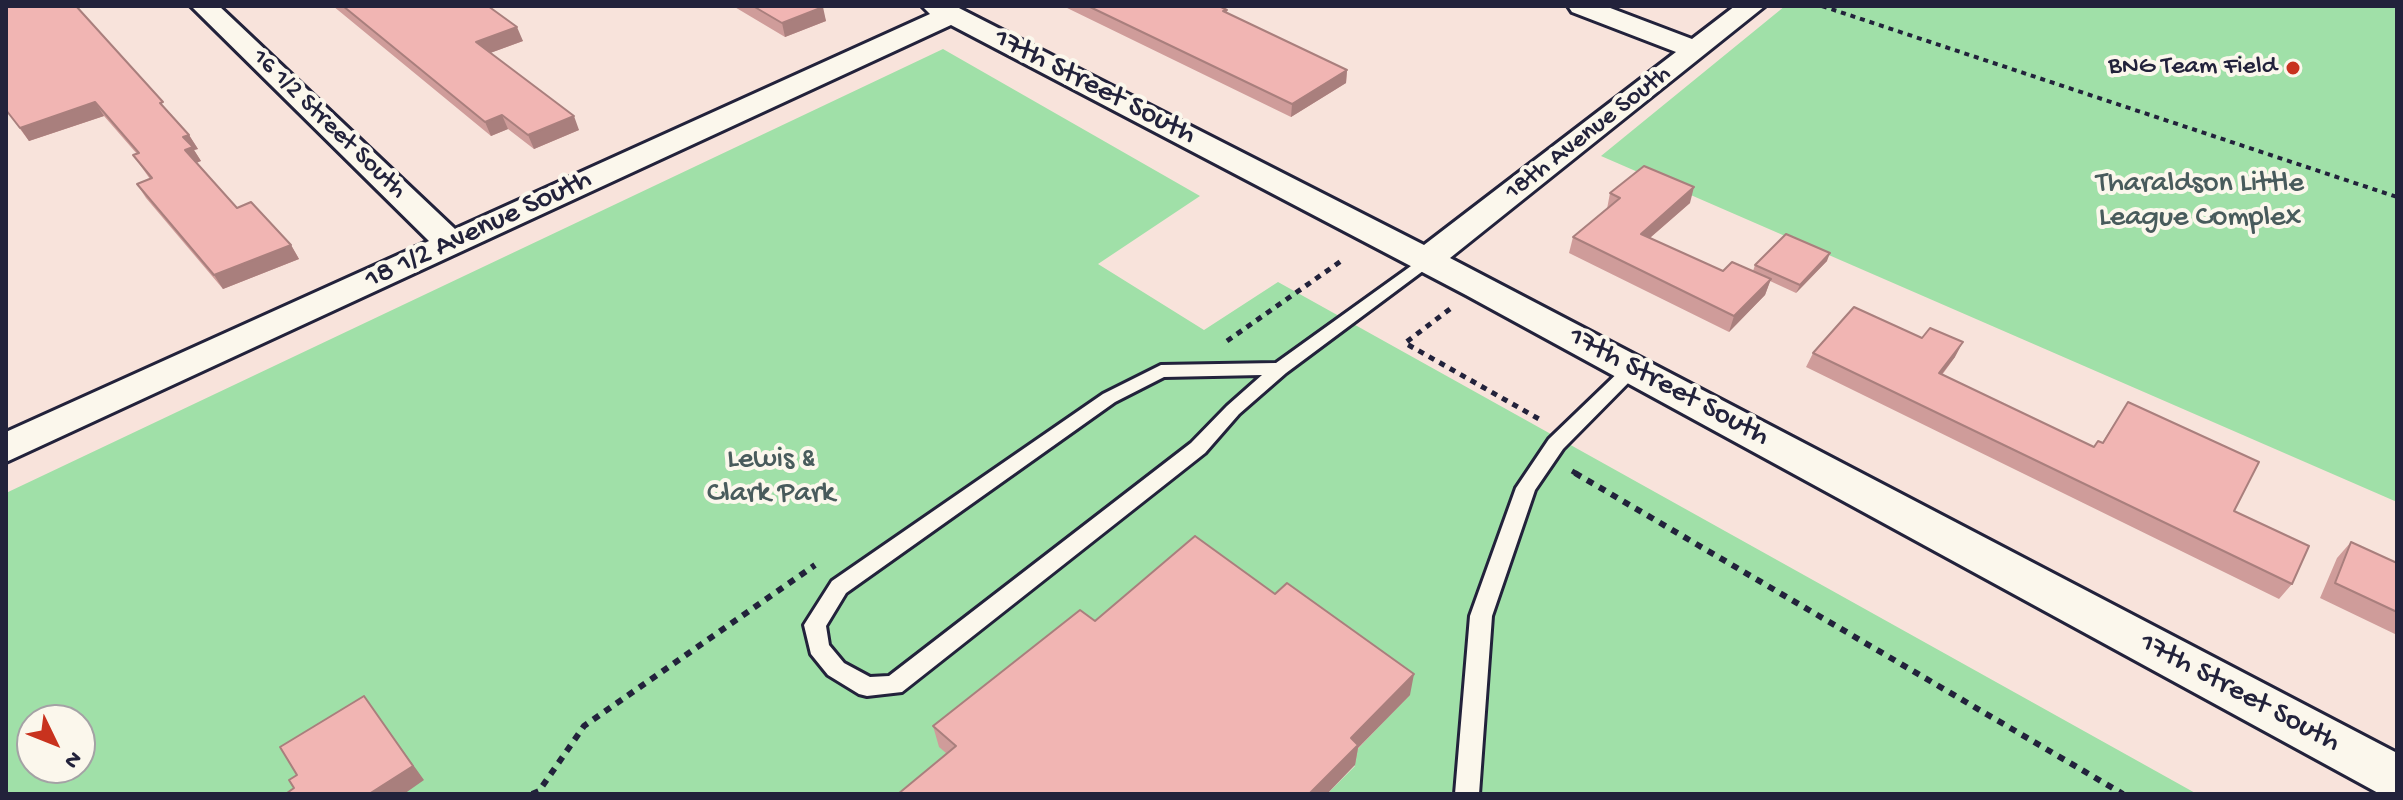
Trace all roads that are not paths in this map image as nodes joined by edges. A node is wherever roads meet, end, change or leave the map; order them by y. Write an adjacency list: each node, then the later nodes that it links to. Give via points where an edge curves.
1 (204, 6): 6 (street, 16 1/2 Street South)
2 (1581, 6): 5 (street)
3 (1752, 6): 5 (street, 18th Avenue South)
4 (943, 10): 6 (street, 18 1/2 Avenue South); 7 (street, 17th Street South)
5 (1696, 50): 7 (street, 18th Avenue South)
6 (451, 244): 10 (street, 18 1/2 Avenue South)
7 (1425, 261): 8 (lane); 9 (street, 17th Street South)
8 (1280, 369): 8 (lane, via 1161,371 1109,398 839,587 815,625 819,648 836,669 867,687 894,685 1198,448)
9 (1632, 369): 11 (street, 17th Street South); 12 (lane, via 1556,444 1526,488 1481,616)
10 (6, 448)
11 (2397, 778)
12 (1467, 794)

